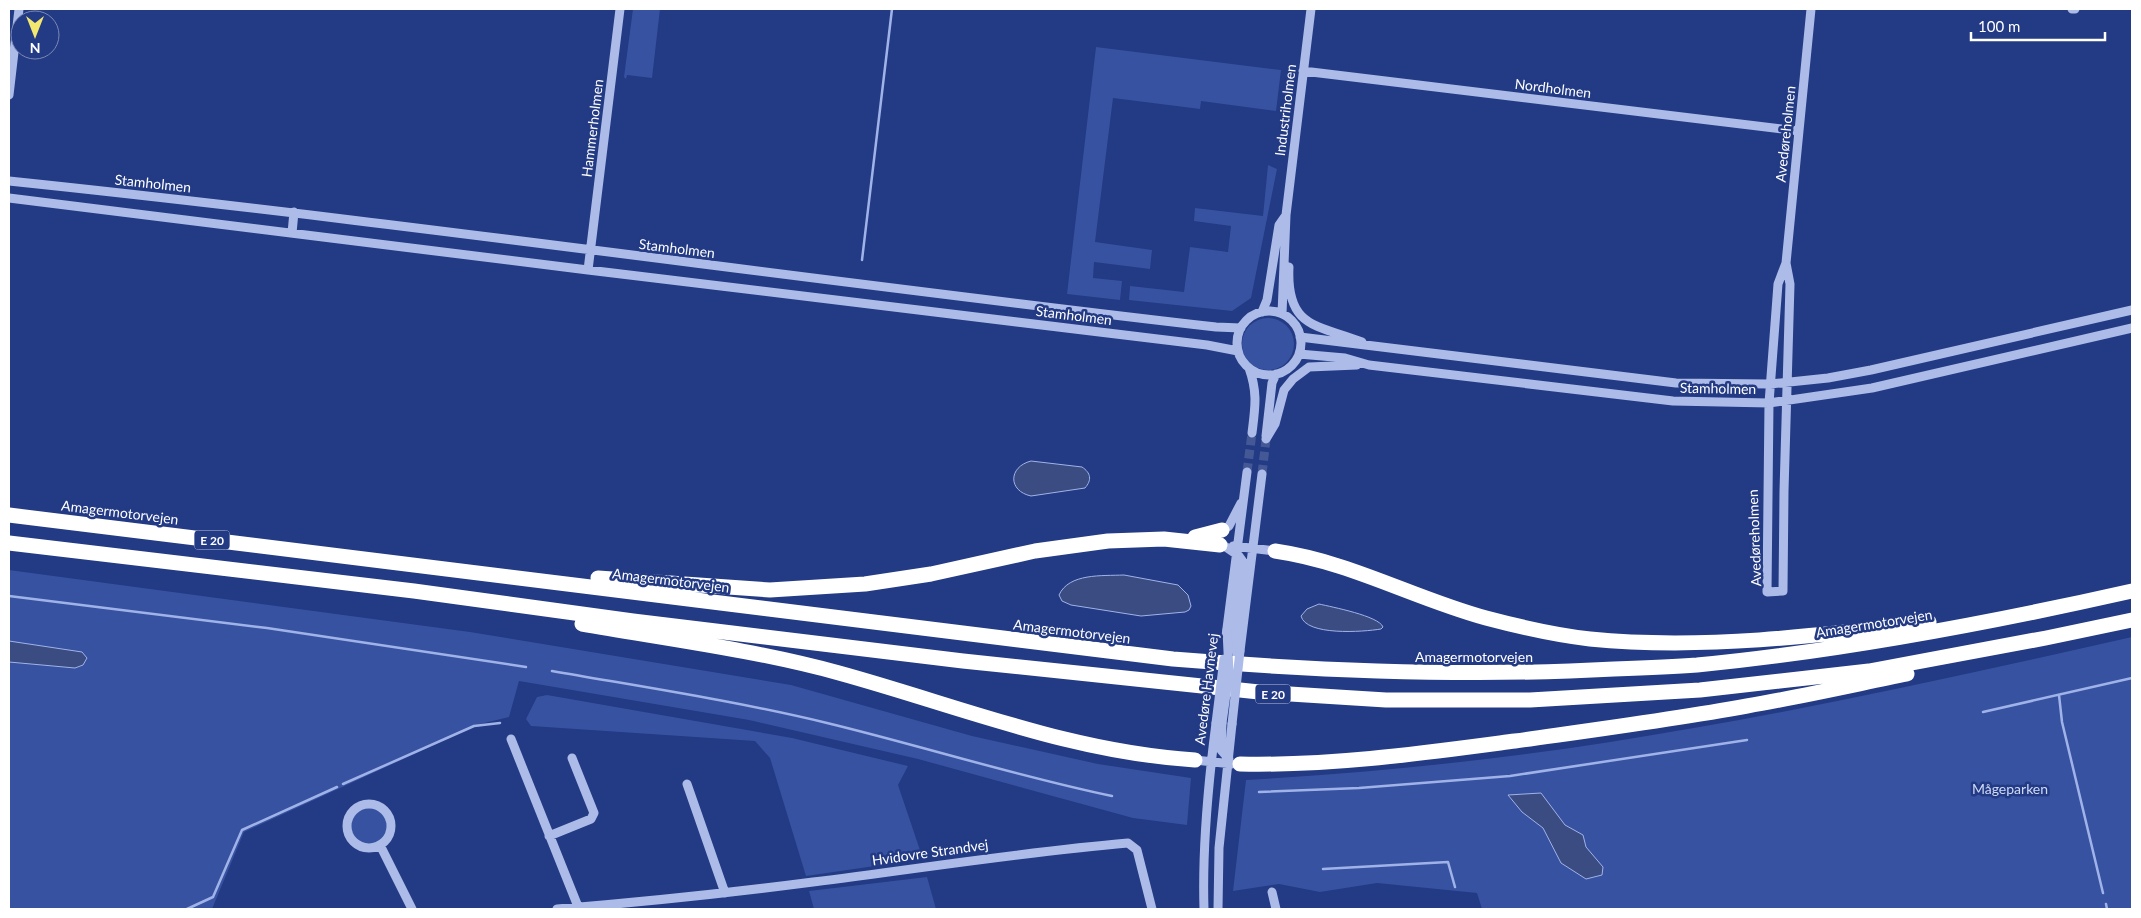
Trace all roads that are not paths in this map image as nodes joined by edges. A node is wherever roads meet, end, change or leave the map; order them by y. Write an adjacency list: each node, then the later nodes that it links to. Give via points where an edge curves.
1 (19, 9): 6 (street)
2 (620, 9): 13 (street, Hammerholmen)
3 (1311, 9): 5 (street, Industriholmen)
4 (1811, 9): 7 (street, Avedøreholmen)
5 (1304, 71): 7 (street, Nordholmen); 11 (street, Industriholmen)
6 (9, 95)
7 (1799, 131): 14 (street, Avedøreholmen)
8 (9, 181): 10 (street, Stamholmen)
9 (9, 198): 12 (street, Stamholmen)
10 (294, 212): 12 (street); 13 (street, Stamholmen)
11 (1286, 220): 19 (street, Industriholmen, via 1279,225 1267,300); 20 (street, Industriholmen); 24 (street, via 1288,276 1293,306 1307,323)
12 (292, 233): 15 (street, Stamholmen)
13 (591, 251): 15 (street); 16 (street, Stamholmen)
14 (1786, 263): 30 (street, Avedøreholmen, via 1790,284); 31 (street, Avedøreholmen, via 1778,284)
15 (588, 270): 17 (street, Stamholmen)
16 (910, 291): 17 (street); 21 (street, Stamholmen)
17 (907, 309): 25 (street, Stamholmen)
18 (2132, 310): 30 (street, Stamholmen, via 1871,370)
19 (1262, 312): 20 (street); 21 (street, via 1252,316)
20 (1282, 314): 23 (street, via 1296,326)
21 (1241, 328): 25 (street)
22 (2132, 328): 32 (street, Stamholmen, via 1872,388)
23 (1300, 337): 24 (street, Stamholmen); 26 (street)
24 (1374, 347): 31 (street, Stamholmen, via 1676,384)
25 (1238, 350): 28 (street)
26 (1299, 354): 27 (street, Stamholmen, via 1345,358); 29 (street, via 1292,364)
27 (1369, 365): 29 (street, via 1309,367 1284,390 1276,424 1266,439 1272,383); 33 (street, Stamholmen, via 1673,401)
28 (1249, 368): 29 (street, via 1265,375); 34 (street, via 1256,397)
29 (1276, 374)
30 (1787, 383): 31 (street, Stamholmen); 32 (street, Avedøreholmen)
31 (1770, 384): 33 (street, Avedøreholmen)
32 (1786, 401): 33 (street, Stamholmen); 33 (street, Avedøreholmen, via 1783,592 1767,592)
33 (1769, 402)
34 (1252, 433)
35 (1247, 472): 37 (street, Avedøre Havnevej)
36 (1262, 474): 41 (street, Avedøre Havnevej)
37 (1244, 499): 39 (street); 42 (street, Avedøre Havnevej)
38 (9, 515): 44 (highway, Amagermotorvejen / E 20)
39 (1222, 540): 42 (street); 44 (highway, via 1108,540 865,584 770,590)
40 (9, 543): 45 (highway, E 20)
41 (1253, 548): 42 (street); 43 (street); 49 (street, Avedøre Havnevej)
42 (1237, 550): 49 (street, Avedøre Havnevej)
43 (1274, 551): 47 (highway, via 1327,561 1485,618 1555,633 1618,641 1711,642 1813,634)
44 (415, 564): 47 (highway, Amagermotorvejen / E 20, via 1173,659 1385,672 1526,673 1696,665 1860,644)
45 (414, 591): 50 (highway, E 20, via 973,662 1259,692 1386,700 1530,700 1700,690 1869,671); 54 (highway, via 531,615 731,649 837,673 1098,748)
46 (2132, 591): 47 (highway, Amagermotorvejen / E 20)
47 (2079, 603)
48 (2132, 620): 50 (highway, E 20)
49 (1235, 630): 51 (street, Avedøre Havnevej, bridge); 51 (street, Avedøre Havnevej, bridge, via 1239,661)
50 (2046, 638): 56 (highway, via 1933,669 1749,706 1628,725 1353,760 1268,765)
51 (1223, 723): 55 (street, Avedøre Havnevej); 56 (street, Avedøre Havnevej)
52 (511, 738): 58 (street)
53 (572, 758): 58 (street, via 594,813 591,819)
54 (1195, 760): 55 (street)
55 (1211, 762): 56 (street); 66 (street, Avedøre Havnevej, via 1205,813)
56 (1232, 762): 67 (street, Avedøre Havnevej, via 1219,848)
57 (687, 784): 61 (street)
58 (549, 836): 62 (street)
59 (380, 845): 59 (street, via 386,841 391,828 388,814 377,805 357,807 346,825 350,838 367,848); 63 (street)
60 (1272, 892): 68 (street)
61 (725, 893): 62 (street, Hvidovre Strandvej); 65 (street, Hvidovre Strandvej, via 1128,842 1137,850)
62 (579, 908): 64 (street, Hvidovre Strandvej)
63 (412, 909)
64 (557, 909)
65 (1152, 909)
66 (1204, 909)
67 (1218, 909)
68 (1276, 909)

